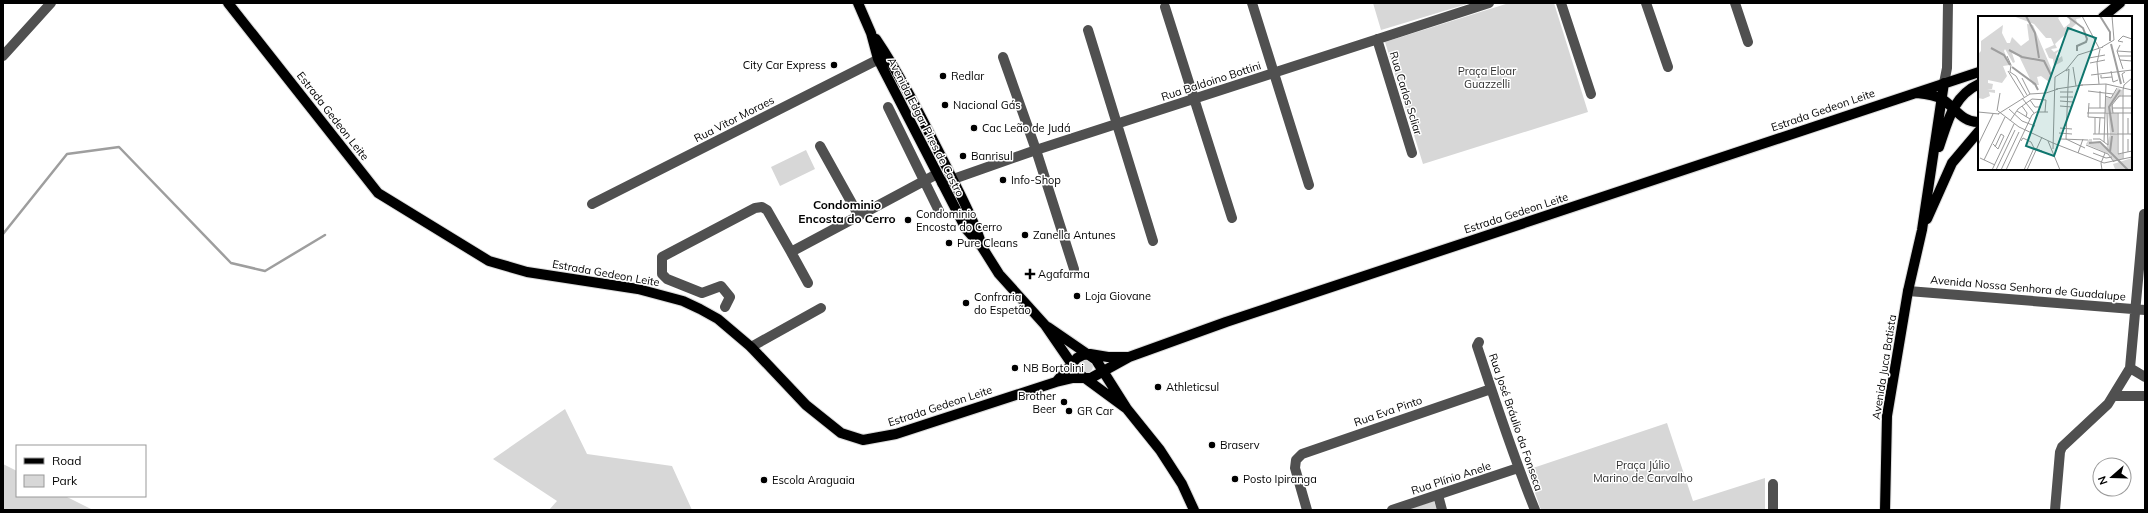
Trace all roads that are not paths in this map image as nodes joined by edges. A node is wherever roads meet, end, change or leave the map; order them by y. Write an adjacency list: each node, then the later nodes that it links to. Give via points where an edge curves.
1 (51, 3): 17 (street)
2 (228, 3): 63 (main road, Estrada Gedeon Leite, via 378,193 489,261 527,272 638,289 683,301 718,319)
3 (858, 3): 18 (main road, Avenida Edgar Pires de Castro)
4 (1252, 3): 23 (street)
5 (1488, 3): 11 (street, Rua Baldoino Bottini)
6 (1561, 3): 29 (street)
7 (1646, 3): 20 (street)
8 (1735, 3): 16 (street)
9 (1948, 3): 21 (street)
10 (2120, 3): 13 (main road)
11 (1475, 5): 15 (street, Rua Baldoino Bottini)
12 (1165, 7): 30 (street)
13 (2104, 16)
14 (1088, 30): 35 (street)
15 (1377, 39): 23 (street, Rua Baldoino Bottini); 39 (street, Rua Carlos Scliar)
16 (1748, 42)
17 (3, 56)
18 (882, 57): 41 (main road, Avenida Edgar Pires de Castro); 42 (main road, Avenida Edgar Pires de Castro, via 928,129); 46 (street, Rua Vitor Moraes)
19 (1003, 57): 38 (street)
20 (1668, 68)
21 (1947, 68): 24 (street, via 1951,75); 25 (street)
22 (1978, 72): 24 (main road)
23 (1274, 73): 30 (street, Rua Baldoino Bottini); 45 (street)
24 (1960, 78): 25 (main road, Estrada Gedeon Leite); 26 (main road)
25 (1944, 83): 28 (main road, Estrada Gedeon Leite); 31 (main road, Avenida Juca Batista)
26 (1978, 83)
27 (1978, 84): 33 (main road, Avenida Juca Batista, via 1960,96)
28 (1911, 93): 31 (main road, Estrada Gedeon Leite, via 1927,94); 65 (main road, Estrada Gedeon Leite, via 1226,322)
29 (1591, 94)
30 (1195, 98): 35 (street, Rua Baldoino Bottini); 50 (street)
31 (1942, 99): 33 (main road); 40 (main road, Avenida Juca Batista)
32 (888, 107): 43 (street)
33 (1953, 108): 34 (main road, via 1968,120); 40 (main road, Avenida Juca Batista)
34 (1978, 122)
35 (1117, 124): 38 (street, Rua Baldoino Bottini); 52 (street)
36 (1978, 132): 51 (main road, Avenida Juca Batista, via 1952,163)
37 (820, 146): 49 (street)
38 (1036, 150): 42 (street, Rua Baldoino Bottini); 55 (street)
39 (1412, 153)
40 (1932, 167): 51 (main road, Avenida Juca Batista)
41 (937, 174): 43 (street); 44 (main road, Avenida Edgar Pires de Castro)
42 (953, 180): 44 (street, Rua Baldoino Bottini); 53 (main road, Avenida Edgar Pires de Castro, via 975,224)
43 (923, 181): 47 (street); 49 (street)
44 (942, 183): 53 (main road, Avenida Edgar Pires de Castro, via 966,229)
45 (1309, 186)
46 (592, 204)
47 (938, 211)
48 (2144, 214): 60 (street)
49 (859, 216): 54 (street)
50 (1232, 218)
51 (1922, 230): 57 (main road, Avenida Juca Batista)
52 (1153, 241)
53 (982, 247): 61 (main road, Avenida Edgar Pires de Castro, via 999,274)
54 (791, 252): 56 (street); 58 (street, via 767,210 762,207 755,208 662,257 662,274 667,279 702,293 724,287 730,297)
55 (1074, 269)
56 (808, 283)
57 (1908, 291): 60 (street, Avenida Nossa Senhora de Guadalupe); 85 (main road, Avenida Juca Batista, via 1887,416)
58 (725, 307)
59 (821, 308): 63 (street)
60 (2140, 310): 67 (street)
61 (1045, 325): 64 (main road, Avenida Edgar Pires de Castro); 66 (main road, Avenida Edgar Pires de Castro)
62 (1479, 342): 72 (street, Rua José Bráulio da Fonseca, via 1477,346)
63 (751, 347): 71 (main road, Estrada Gedeon Leite, via 823,421 841,433 863,440 896,434)
64 (1090, 354): 65 (main road, Estrada Gedeon Leite, via 1108,358); 66 (main road, via 1077,358); 68 (main road, Avenida Edgar Pires de Castro)
65 (1129, 357): 68 (main road, Estrada Gedeon Leite)
66 (1071, 364): 70 (main road, Avenida Edgar Pires de Castro); 71 (main road)
67 (2130, 368): 69 (street); 73 (street)
68 (1103, 371): 70 (main road, Estrada Gedeon Leite, via 1097,376); 75 (main road, Avenida Edgar Pires de Castro)
69 (2145, 376)
70 (1085, 378): 71 (main road, Estrada Gedeon Leite); 75 (main road, Avenida Edgar Pires de Castro)
71 (1056, 382)
72 (1491, 389): 76 (street, Rua José Bráulio da Fonseca); 80 (street, Rua Eva Pinto, via 1302,454 1296,460 1295,468)
73 (2112, 396): 74 (street); 86 (street, via 2108,404 2062,447)
74 (2145, 396)
75 (1127, 409): 79 (main road, Avenida Edgar Pires de Castro, via 1160,450 1182,484)
76 (1518, 468): 78 (street, Rua Plínio Anele); 83 (street, Rua José Bráulio da Fonseca)
77 (1773, 484): 84 (street)
78 (1438, 495): 81 (street, Rua Plínio Anele); 82 (street)
79 (1194, 510)
80 (1307, 510)
81 (1392, 510)
82 (1442, 510)
83 (1535, 510)
84 (1773, 510)
85 (1885, 510)
86 (2055, 510)

